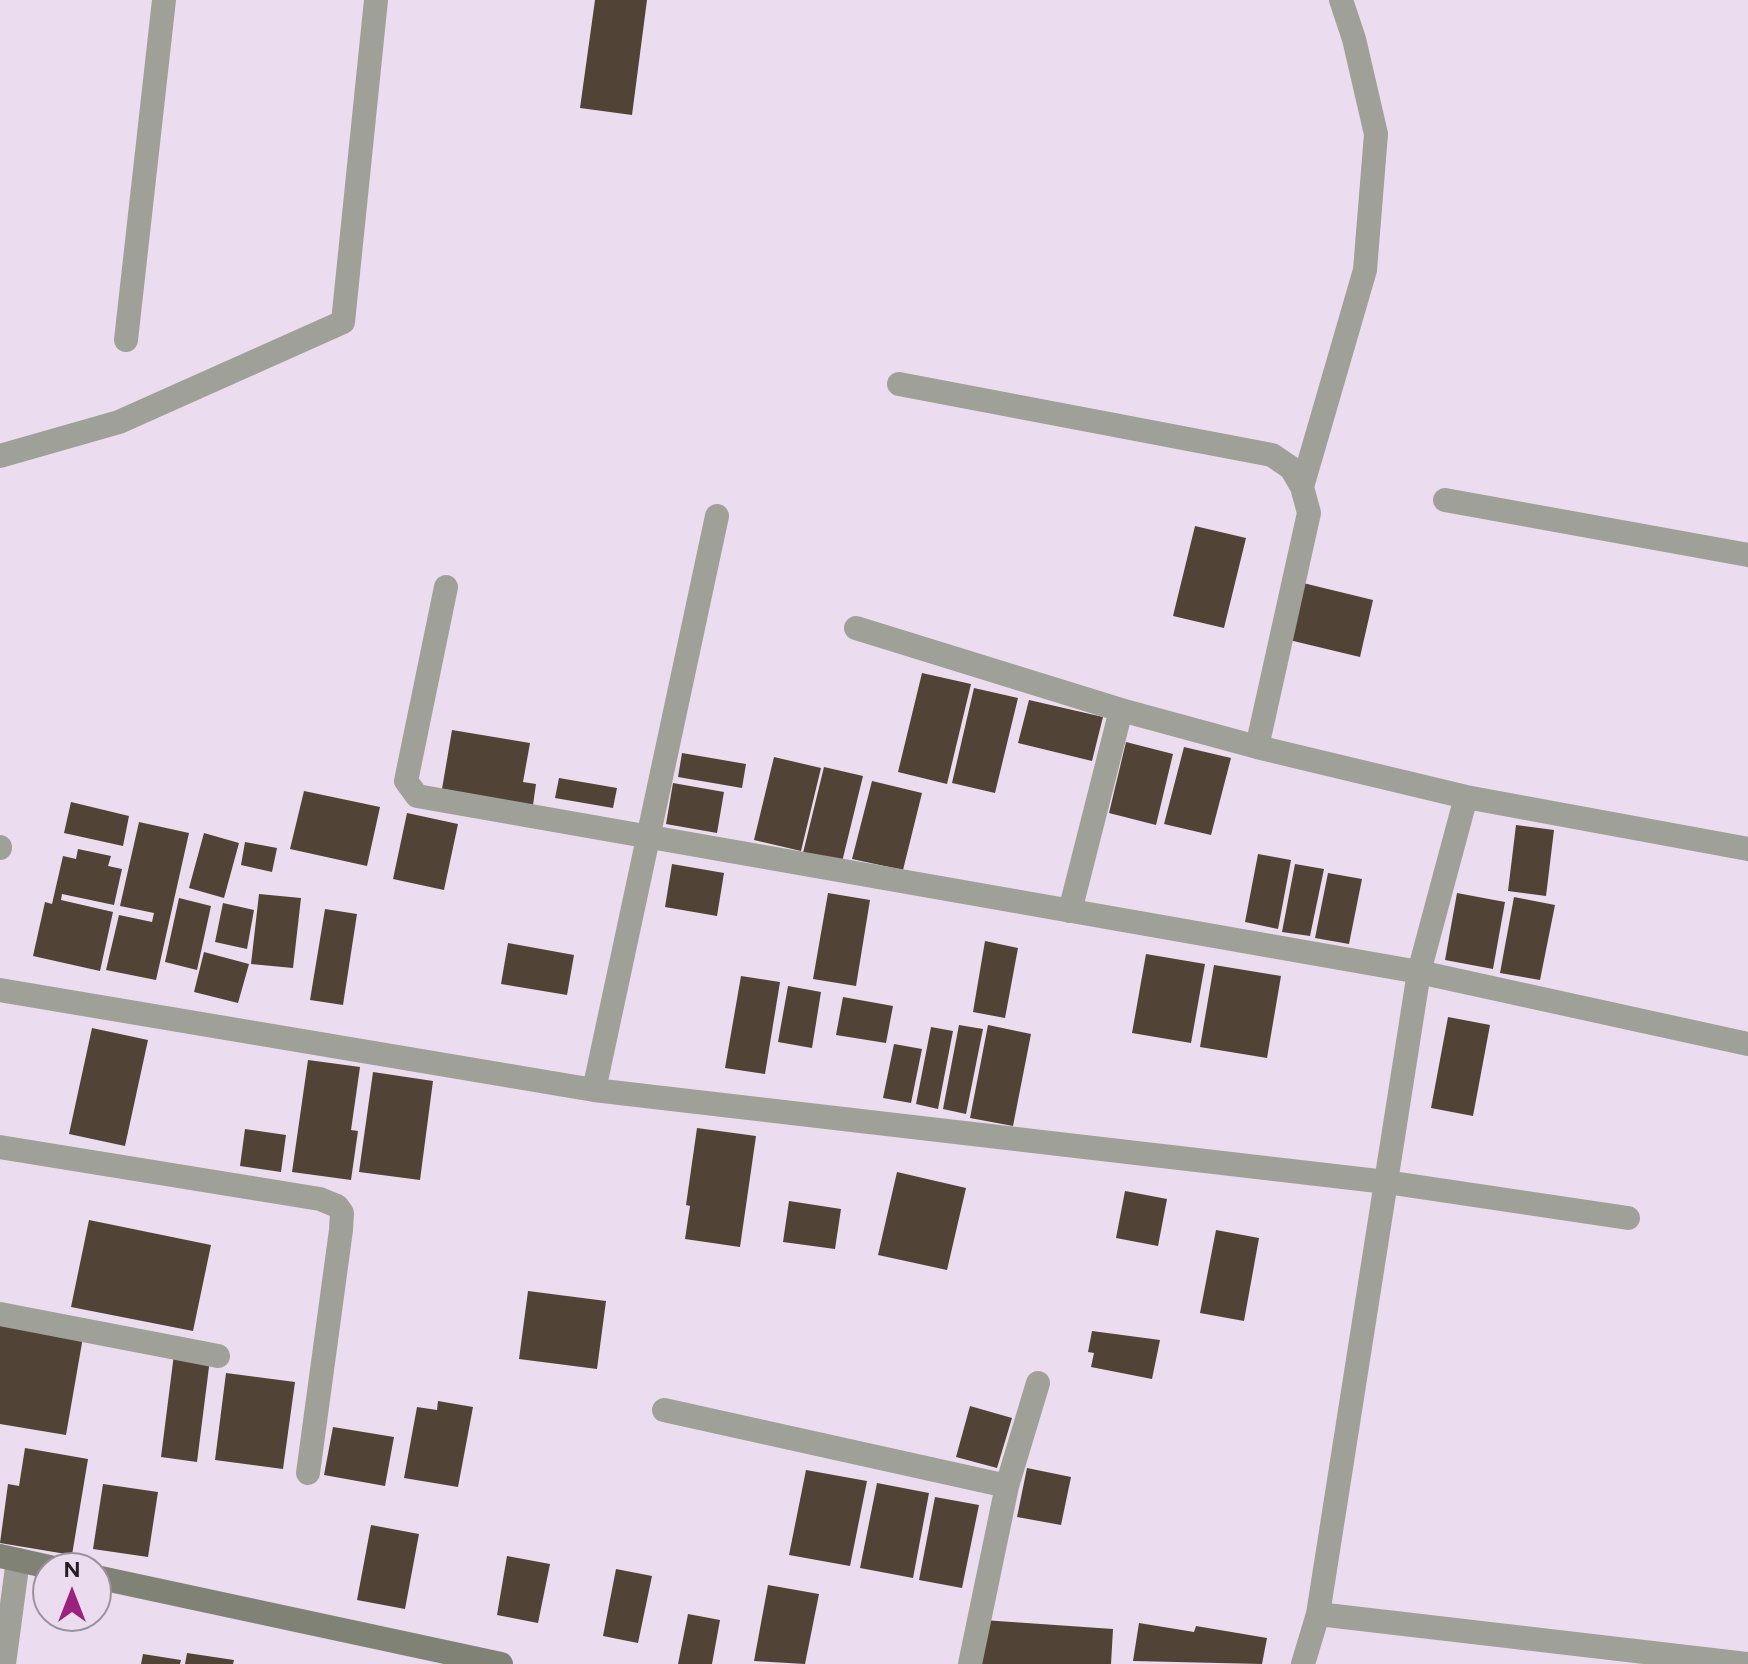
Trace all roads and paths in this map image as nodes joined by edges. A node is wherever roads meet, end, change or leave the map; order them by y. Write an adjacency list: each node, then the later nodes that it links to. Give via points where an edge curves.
1 (164, 0): 4 (street)
2 (376, 0): 6 (street, via 343,322 119,422)
3 (1341, 0): 7 (street, via 1376,134 1375,149 1365,270)
4 (126, 340)
5 (899, 384): 7 (street, via 1272,455 1291,468)
6 (0, 456)
7 (1302, 487): 14 (street, via 1309,513)
8 (1445, 500): 10 (street)
9 (717, 516): 16 (street)
10 (1748, 555)
11 (446, 587): 16 (street, via 407,773 409,789 417,796)
12 (856, 628): 13 (street)
13 (1121, 710): 14 (street); 18 (street)
14 (1257, 747): 15 (street)
15 (1466, 797): 17 (street); 19 (street)
16 (648, 837): 18 (street); 22 (street)
17 (1748, 849)
18 (1070, 911): 19 (street)
19 (1419, 972): 21 (street); 24 (street)
20 (0, 990): 22 (street)
21 (1748, 1044)
22 (594, 1090): 24 (street)
23 (0, 1147): 30 (street, via 337,1206 341,1230)
24 (1386, 1182): 25 (street); 35 (street)
25 (1628, 1218)
26 (0, 1314): 27 (street)
27 (218, 1356)
28 (1038, 1383): 31 (street)
29 (664, 1410): 31 (street)
30 (308, 1473)
31 (1007, 1486): 38 (street)
32 (9, 1558): 33 (street); 36 (street)
33 (32, 1563)
34 (112, 1580): 37 (street)
35 (1318, 1614): 39 (street); 40 (street)
36 (4, 1664)
37 (501, 1664)
38 (970, 1664)
39 (1303, 1664)
40 (1747, 1664)

